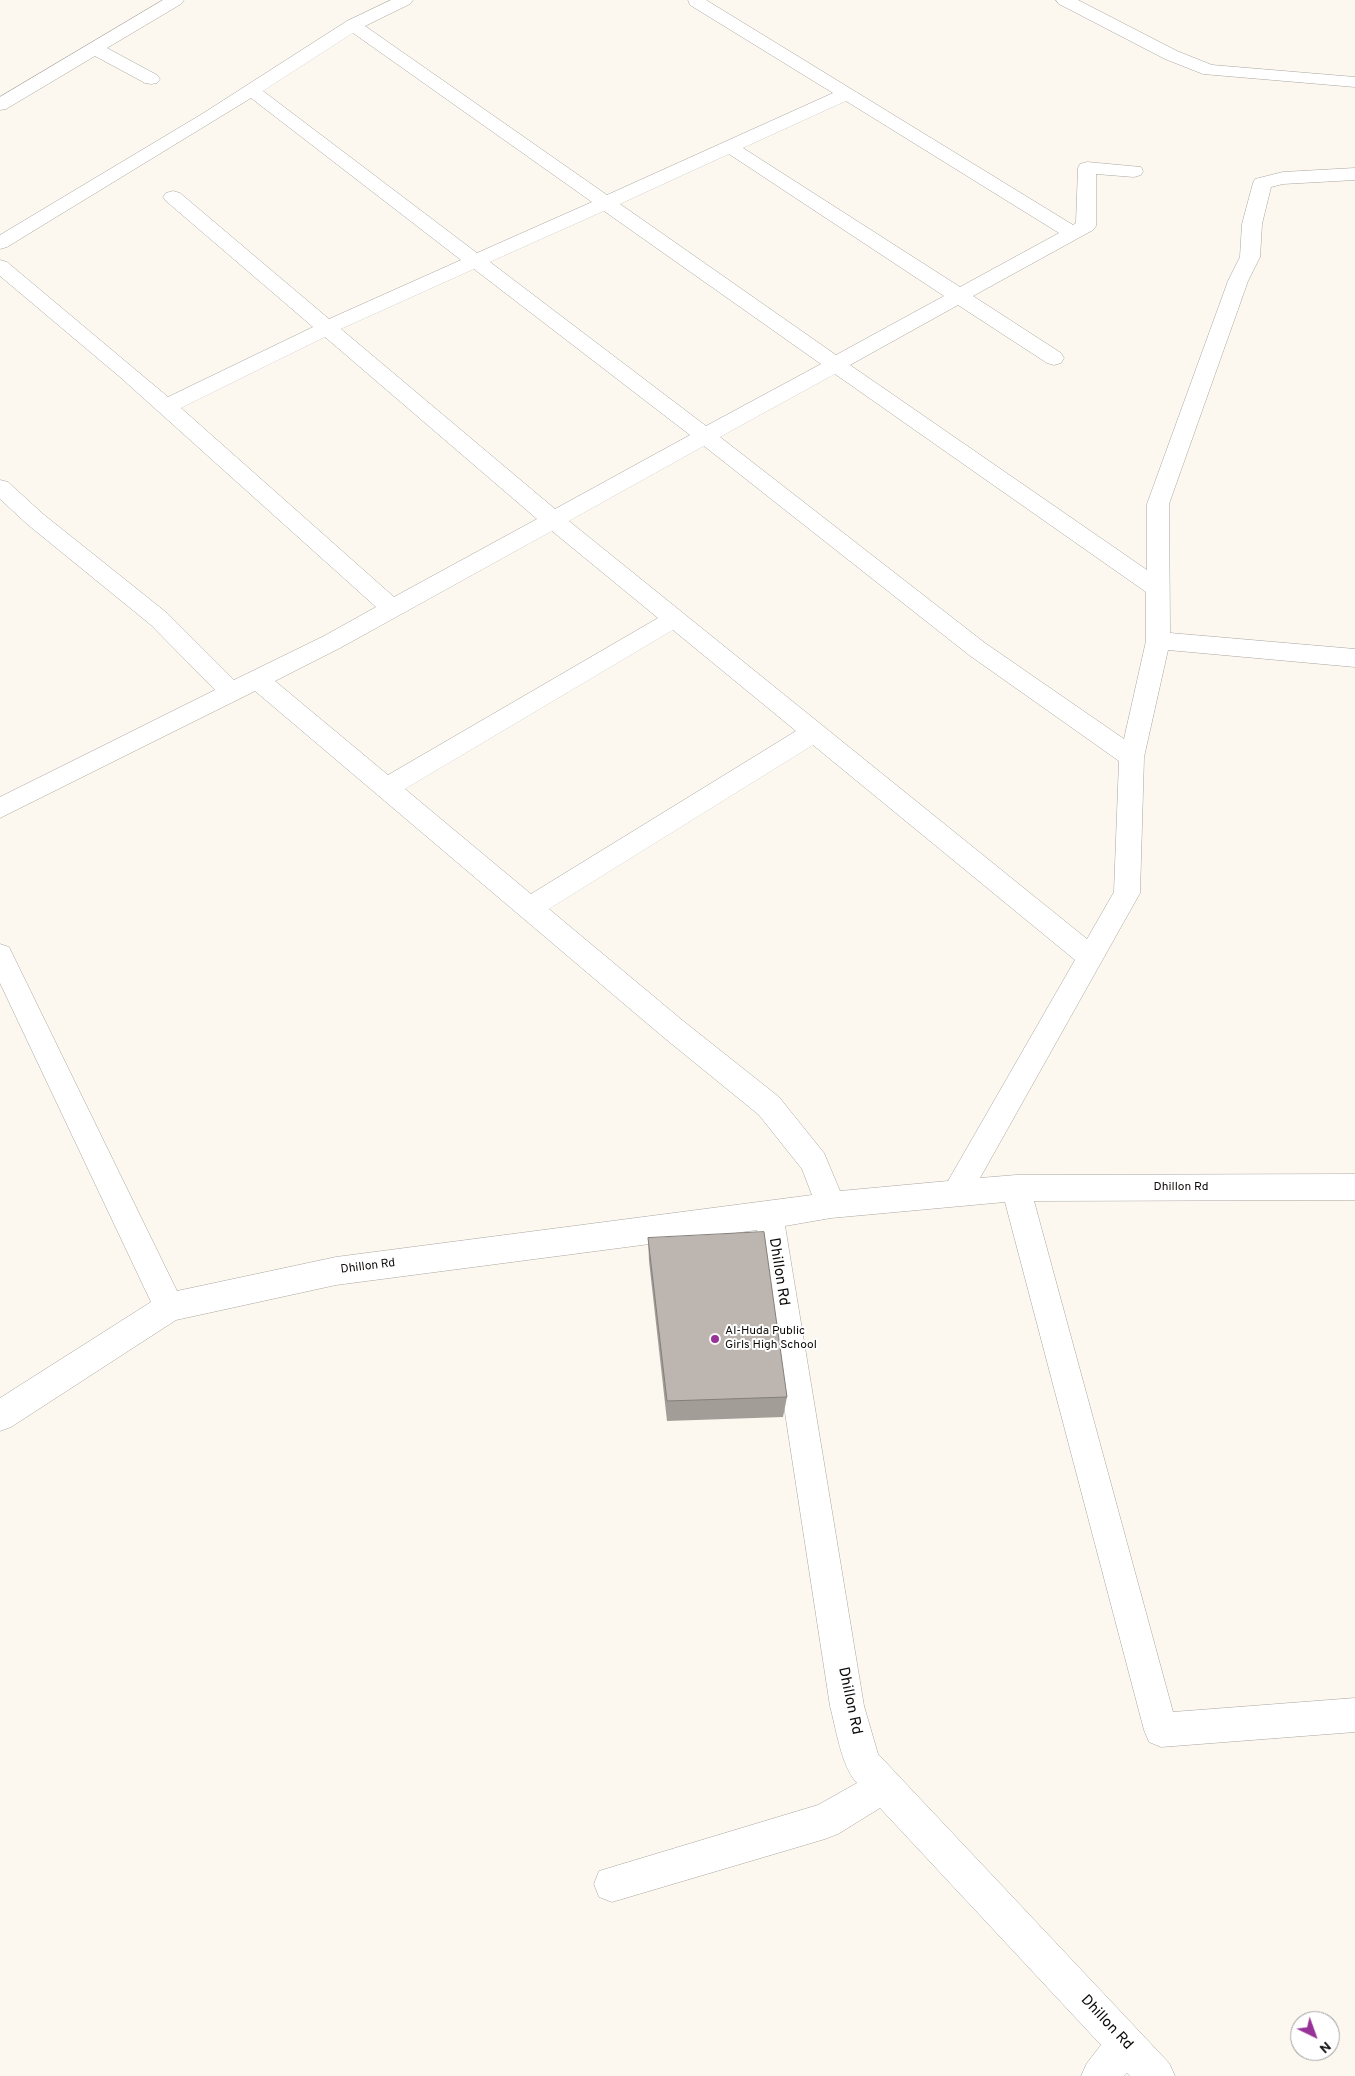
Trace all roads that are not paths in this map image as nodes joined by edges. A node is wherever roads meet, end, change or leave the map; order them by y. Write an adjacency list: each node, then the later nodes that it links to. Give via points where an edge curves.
1 (175, 0): 6 (street)
2 (404, 0): 5 (street)
3 (1065, 0): 8 (street, via 1171,55 1209,70)
4 (696, 1): 10 (street)
5 (353, 25): 9 (street); 16 (street)
6 (96, 48): 7 (street); 11 (street)
7 (151, 79)
8 (1355, 82)
9 (251, 90): 18 (street); 19 (street)
10 (847, 94): 12 (street); 17 (street)
11 (0, 104)
12 (730, 147): 16 (street); 21 (street)
13 (1134, 171): 17 (street, via 1086,168 1086,226)
14 (1355, 174): 29 (street, via 1282,178 1262,183 1252,224 1250,257 1238,281 1158,504)
15 (173, 197): 22 (street)
16 (606, 203): 19 (street); 24 (street)
17 (1072, 233): 21 (street)
18 (0, 244)
19 (476, 261): 22 (street); 26 (street)
20 (0, 266): 25 (street)
21 (958, 296): 23 (street); 24 (street)
22 (327, 328): 25 (street); 28 (street)
23 (1054, 358)
24 (835, 364): 26 (street); 29 (street)
25 (166, 407): 30 (street)
26 (706, 436): 28 (street); 37 (street, via 977,649)
27 (0, 487): 35 (street, via 35,520 159,619)
28 (553, 520): 30 (street); 31 (street)
29 (1158, 589): 32 (street)
30 (393, 608): 34 (street)
31 (674, 618): 36 (street); 38 (street)
32 (1158, 641): 33 (street); 37 (street)
33 (1355, 658)
34 (257, 679): 35 (street); 38 (street)
35 (231, 692): 39 (street)
36 (814, 732): 40 (street); 42 (street)
37 (1132, 757): 42 (street, via 1127,893)
38 (386, 788): 40 (street)
39 (0, 808)
40 (530, 908): 46 (street, via 769,1106 814,1162)
41 (0, 954): 48 (street)
42 (1091, 957): 45 (street)
43 (1355, 1187): 44 (street, Dhillon Rd)
44 (1016, 1188): 45 (street, Dhillon Rd); 50 (street, via 1161,1730)
45 (956, 1194): 46 (street, Dhillon Rd)
46 (831, 1205): 47 (street, Dhillon Rd)
47 (769, 1215): 48 (street, Dhillon Rd, via 336,1271); 51 (street, Dhillon Rd, via 848,1706 863,1764)
48 (169, 1307): 49 (street, Dhillon Rd)
49 (0, 1416)
50 (1355, 1715)
51 (884, 1786): 52 (street, via 825,1821); 53 (street, Dhillon Rd)
52 (612, 1884)
53 (1126, 2044): 54 (street); 55 (street, Dhillon Rd)
54 (1100, 2076)
55 (1156, 2076)

